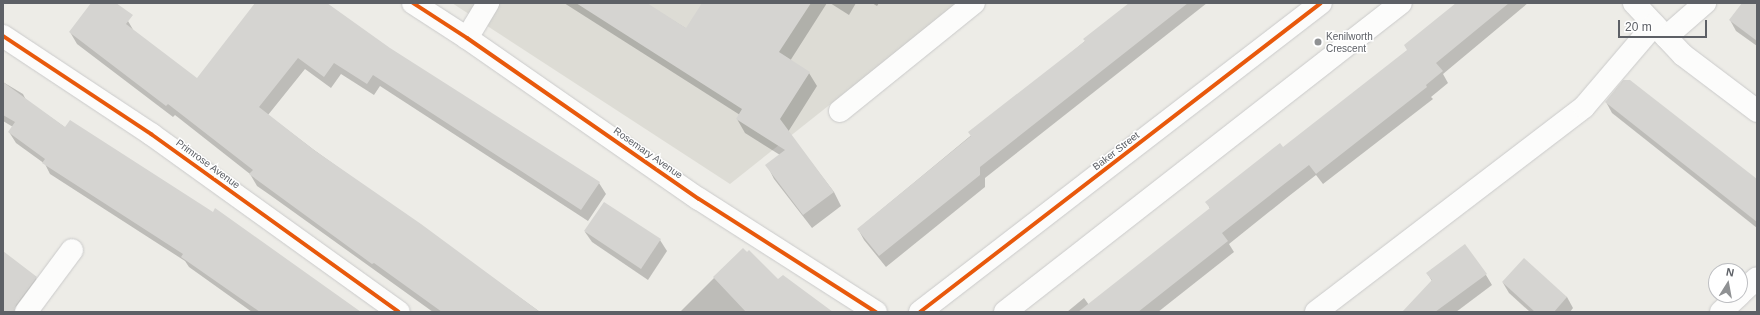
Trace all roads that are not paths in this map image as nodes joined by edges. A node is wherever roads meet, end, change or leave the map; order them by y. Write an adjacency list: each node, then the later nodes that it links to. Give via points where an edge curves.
1 (413, 3): 10 (street, Rosemary Avenue)
2 (488, 3): 10 (street)
3 (974, 3): 11 (street)
4 (1321, 3): 20 (street, Baker Street)
5 (1401, 3): 21 (street)
6 (1634, 3): 8 (street)
7 (1706, 3): 8 (street)
8 (1660, 31): 12 (street, via 1683,55); 22 (street, via 1584,107)
9 (3, 36): 18 (street, Primrose Avenue, via 152,134)
10 (467, 38): 19 (street, Rosemary Avenue, via 699,199)
11 (840, 111)
12 (1757, 111)
13 (72, 250): 17 (street)
14 (1757, 278): 15 (street)
15 (1748, 286)
16 (1730, 303): 23 (street)
17 (26, 312)
18 (399, 312)
19 (876, 312)
20 (920, 312)
21 (1006, 312)
22 (1316, 312)
23 (1721, 312)

